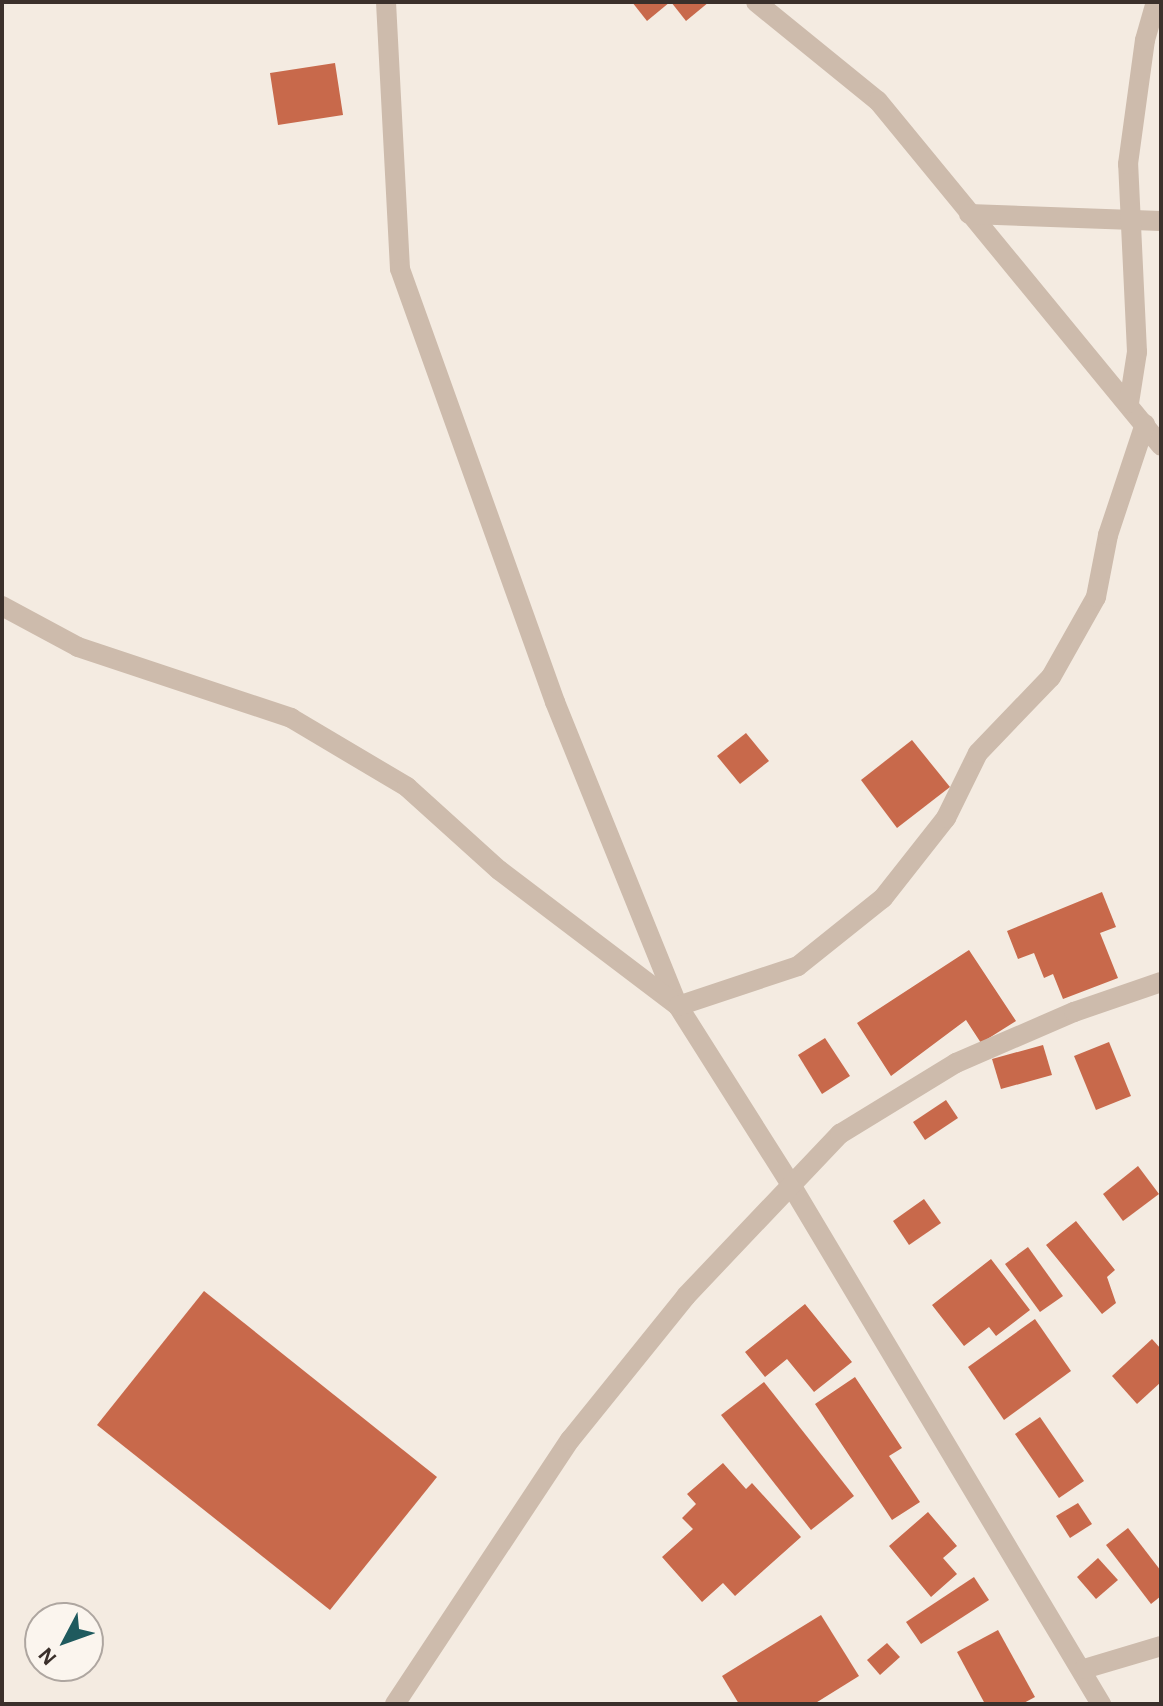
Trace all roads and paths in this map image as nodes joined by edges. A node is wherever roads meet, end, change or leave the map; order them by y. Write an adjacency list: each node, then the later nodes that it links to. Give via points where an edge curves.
1 (386, 2): 12 (street, via 400,269 555,702)
2 (756, 2): 4 (street, via 878,101)
3 (1156, 2): 5 (street, via 1145,40 1128,164)
4 (969, 214): 5 (street); 7 (street)
5 (1131, 220): 6 (street); 7 (street, via 1137,352)
6 (1161, 221)
7 (1129, 403): 8 (street)
8 (1145, 424): 9 (street); 12 (street, via 1108,535 1096,597 1051,677 978,753 946,818 883,898 798,966)
9 (1161, 446)
10 (2, 606): 12 (street, via 78,647 291,718 407,787 499,870)
11 (1161, 982): 13 (street, via 1074,1012 956,1063 840,1134)
12 (678, 1006): 13 (street)
13 (791, 1185): 15 (street); 16 (street, via 686,1296 570,1440)
14 (1161, 1646): 15 (street)
15 (1084, 1669): 17 (street)
16 (395, 1704)
17 (1101, 1704)

